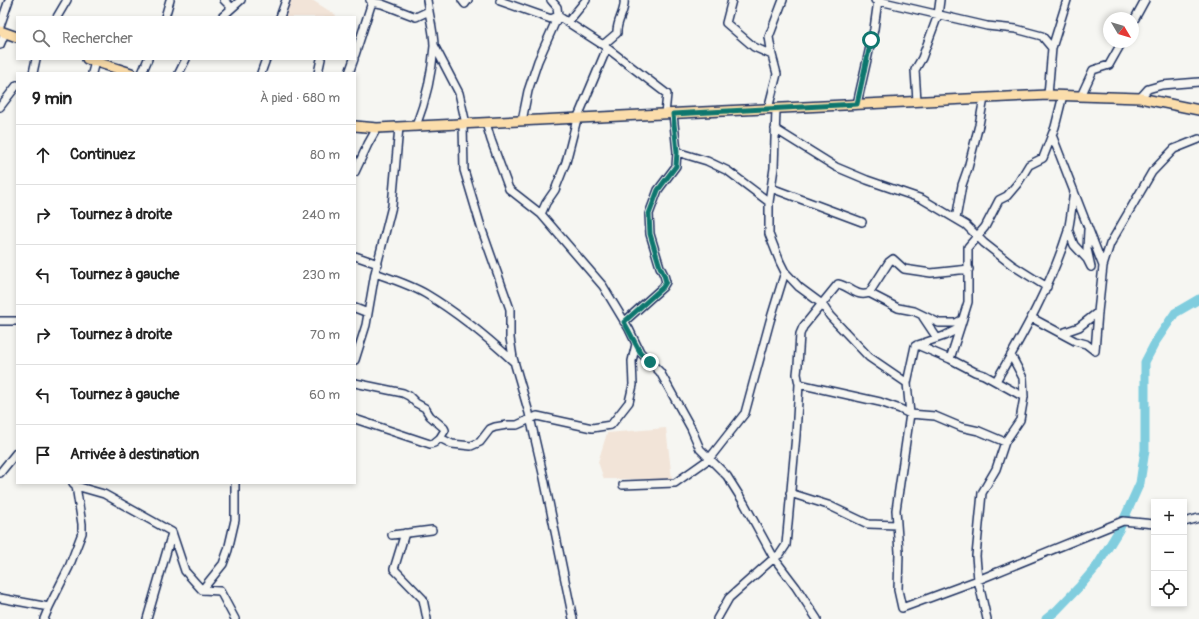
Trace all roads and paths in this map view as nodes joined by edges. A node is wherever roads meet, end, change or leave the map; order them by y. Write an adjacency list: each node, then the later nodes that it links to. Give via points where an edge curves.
1 (9, 0): 31 (street)
2 (67, 0): 25 (street)
3 (170, 0): 26 (street)
4 (224, 0): 21 (street)
5 (241, 0): 21 (street)
6 (286, 0): 28 (street)
7 (427, 0): 22 (street)
8 (462, 0): 9 (street, via 465,4)
9 (468, 0)
10 (500, 0): 29 (street, via 551,19)
11 (551, 0): 29 (street, via 557,7)
12 (586, 0): 30 (street)
13 (624, 0): 35 (street, via 625,5 616,27 617,32)
14 (732, 0): 39 (street, via 726,23 754,47)
15 (783, 0): 39 (street, via 769,36)
16 (877, 0): 24 (street); 63 (street, via 867,63)
17 (940, 0): 24 (street)
18 (1067, 0): 36 (street)
19 (1145, 0): 23 (street)
20 (371, 1): 22 (street, via 416,16); 38 (street)
21 (232, 8): 27 (street)
22 (429, 12): 34 (street)
23 (1138, 12)
24 (938, 15): 36 (street, via 1042,36); 62 (street, via 915,70)
25 (57, 16)
26 (165, 16)
27 (223, 16)
28 (280, 16)
29 (558, 16): 30 (street); 69 (street, via 528,91)
30 (568, 22): 35 (street)
31 (2, 30): 32 (main road); 33 (street)
32 (16, 37)
33 (0, 45)
34 (434, 45): 71 (street, via 459,93); 73 (street, via 429,84)
35 (605, 47): 67 (street, via 667,94); 68 (street)
36 (1052, 48): 57 (street)
37 (1119, 48): 59 (street, via 1109,65 1094,70)
38 (356, 52)
39 (772, 54): 65 (street, via 777,74)
40 (36, 60): 47 (street)
41 (92, 60): 48 (street); 49 (main road)
42 (148, 60): 50 (street)
43 (186, 60): 51 (street)
44 (266, 60): 52 (street)
45 (321, 60): 53 (street)
46 (354, 60): 54 (street)
47 (32, 72)
48 (92, 72)
49 (128, 72)
50 (142, 72)
51 (180, 72)
52 (261, 72)
53 (318, 72)
54 (349, 72)
55 (1199, 82): 61 (street, via 1162,85 1148,89)
56 (16, 86): 64 (street)
57 (1048, 95): 58 (main road); 60 (main road)
58 (1063, 95): 59 (main road); 77 (street)
59 (1082, 96): 61 (main road)
60 (984, 98): 62 (main road); 85 (street)
61 (1140, 98): 66 (main road)
62 (917, 102): 63 (main road)
63 (857, 104): 65 (main road)
64 (0, 108)
65 (772, 109): 67 (main road); 76 (street)
66 (1199, 110)
67 (669, 114): 68 (main road); 79 (street)
68 (577, 119): 69 (main road); 84 (street, via 566,162 555,190)
69 (522, 121): 70 (main road)
70 (486, 123): 71 (main road); 84 (street, via 508,189)
71 (465, 124): 73 (main road); 116 (street, via 464,170 510,309 510,338)
72 (356, 126): 75 (main road)
73 (416, 126): 74 (main road)
74 (399, 127): 75 (main road); 91 (street, via 392,206)
75 (377, 128): 80 (street)
76 (775, 129): 81 (street); 85 (street, via 836,167 922,199)
77 (1052, 135): 82 (street); 89 (street, via 1043,158 1029,165 1007,196 999,200 985,227)
78 (1199, 139): 92 (street, via 1174,149 1152,172 1110,244)
79 (677, 152): 83 (street, via 707,161 728,171); 107 (street, via 676,166 658,190 649,214 650,234 666,282)
80 (356, 170)
81 (771, 188): 83 (street); 86 (street)
82 (1074, 191): 87 (street); 88 (street)
83 (768, 202): 94 (street, via 769,234)
84 (541, 214): 107 (street, via 604,286)
85 (956, 219): 89 (street)
86 (862, 222)
87 (1088, 225): 88 (street, via 1091,267 1088,259 1074,245); 92 (street)
88 (1068, 229): 96 (street)
89 (977, 236): 93 (street, via 968,247); 96 (street, via 1012,265)
90 (356, 256): 91 (street)
91 (378, 264): 95 (street)
92 (1103, 266): 100 (street)
93 (969, 269): 97 (street, via 931,273 904,269 893,260 889,262); 104 (street, via 968,302)
94 (785, 272): 98 (street, via 799,287); 128 (street, via 745,413)
95 (375, 273): 101 (street); 116 (street, via 426,294 482,333)
96 (1047, 287): 103 (street)
97 (869, 293): 98 (street, via 859,294 838,284); 102 (street, via 898,308)
98 (822, 304): 119 (street, via 869,357); 120 (street, via 801,330 796,374)
99 (356, 308): 101 (street)
100 (1098, 312): 109 (street, via 1079,327); 109 (street, via 1095,351)
101 (368, 313): 111 (street, via 366,325)
102 (922, 315): 104 (street, via 939,323 956,323); 110 (street)
103 (1032, 318): 109 (street); 114 (street)
104 (962, 320): 108 (street)
105 (0, 321): 106 (street)
106 (16, 321)
107 (624, 322): 112 (street)
108 (960, 328): 110 (street); 115 (street)
109 (1062, 333)
110 (937, 338): 113 (street)
111 (357, 344)
112 (636, 344): 123 (street, via 629,402 611,425 592,428 537,416); 128 (street, via 640,352 660,372 700,449)
113 (917, 345): 115 (street); 119 (street)
114 (1011, 355): 118 (street); 121 (street, via 1023,378)
115 (950, 358): 118 (street)
116 (514, 362): 123 (street)
117 (356, 382): 125 (street, via 409,396 444,428)
118 (996, 382): 121 (street)
119 (907, 383): 122 (street)
120 (800, 384): 122 (street, via 880,402); 133 (street)
121 (1024, 397): 126 (street, via 1020,420)
122 (910, 414): 126 (street, via 935,416); 136 (street, via 896,510)
123 (531, 418): 125 (street, via 517,425 490,429 480,442 471,446 452,444); 152 (street)
124 (356, 419): 125 (street, via 430,444)
125 (440, 438)
126 (1005, 442): 143 (street, via 996,469 982,493 976,556)
127 (16, 453): 129 (street)
128 (709, 459): 132 (street, via 675,483); 142 (street, via 727,476)
129 (0, 473)
130 (235, 484): 144 (street, via 235,520 228,550 223,564)
131 (74, 485): 139 (street, via 104,494); 146 (street, via 82,533)
132 (623, 485)
133 (790, 494): 136 (street, via 828,505 868,524); 142 (street, via 786,545)
134 (1199, 518): 135 (street)
135 (1187, 521)
136 (898, 524): 143 (street, via 898,590 902,608)
137 (1151, 524): 143 (street, via 1123,521)
138 (432, 530): 140 (street)
139 (172, 532): 144 (street, via 185,571); 149 (street)
140 (405, 533): 141 (street); 151 (street, via 394,570 423,599)
141 (392, 535)
142 (774, 558): 147 (street, via 796,587); 153 (street, via 729,598)
143 (978, 580): 154 (street)
144 (202, 590): 150 (street, via 220,591)
145 (0, 598): 146 (street)
146 (49, 607): 148 (street)
147 (812, 617)
148 (44, 619)
149 (147, 619)
150 (236, 619)
151 (427, 619)
152 (573, 619)
153 (717, 619)
154 (987, 619)

